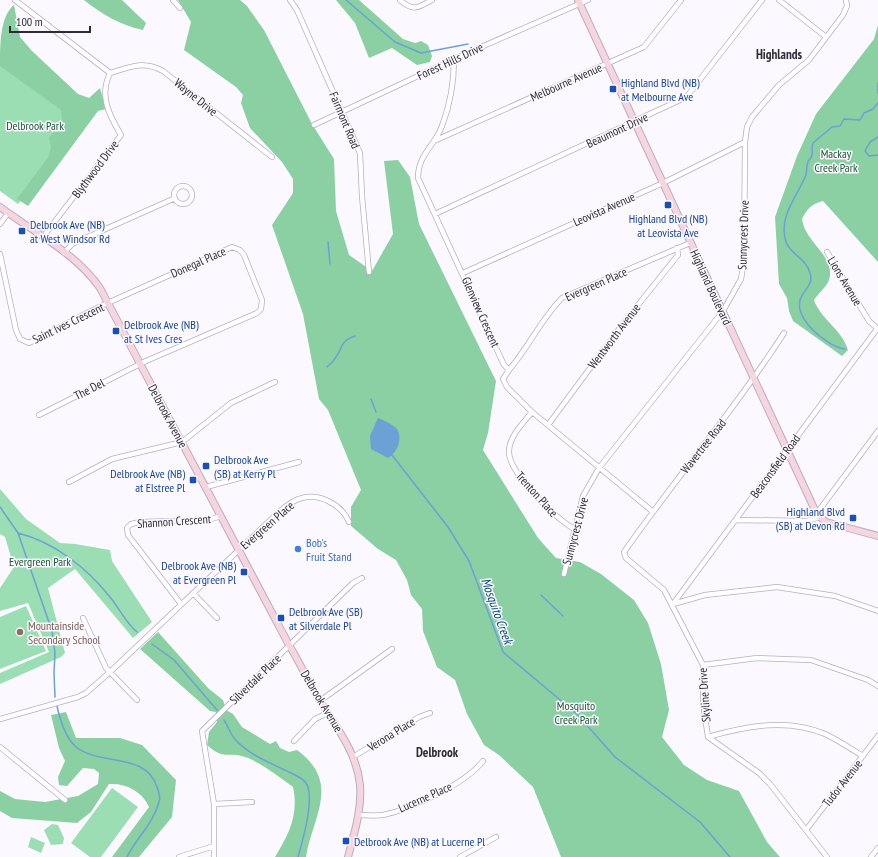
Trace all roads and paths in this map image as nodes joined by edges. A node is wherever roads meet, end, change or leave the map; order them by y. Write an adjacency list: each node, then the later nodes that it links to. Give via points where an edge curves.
1 (15, 0): 16 (street)
2 (173, 0): 12 (street)
3 (290, 0): 17 (street, Fairmont Road, via 297,10)
4 (400, 0): 5 (street, via 409,8 417,8)
5 (432, 0)
6 (588, 0): 11 (street, Forest Hills Drive)
7 (681, 0): 15 (street, Melbourne Avenue, via 649,43)
8 (762, 0): 18 (street, Beaumont Drive, via 688,95)
9 (779, 0): 13 (street)
10 (846, 0): 13 (street, Sunnycrest Drive, via 847,6 843,16)
11 (579, 2): 14 (street, Forest Hills Drive); 15 (street, Highland Boulevard)
12 (180, 8)
13 (826, 37): 21 (street, Sunnycrest Drive, via 809,60 779,85 752,117 747,127)
14 (454, 59): 17 (street, Forest Hills Drive); 20 (street, Glenview Crescent, via 454,75 442,126)
15 (608, 64): 18 (street, Highland Boulevard); 20 (street, Melbourne Avenue)
16 (110, 73): 22 (street, Wayne Drive, via 139,64 163,71); 29 (street, Blythwood Drive, via 106,81 104,98 108,114 121,135)
17 (342, 112): 19 (street, Forest Hills Drive); 35 (street, Fairmont Road, via 360,153)
18 (635, 122): 23 (street, Highland Boulevard); 27 (street, Beaumont Drive)
19 (314, 125)
20 (434, 141): 27 (street, Glenview Crescent, via 423,156 418,168 418,178)
21 (745, 142): 23 (street, Leovista Avenue); 38 (street, Sunnycrest Drive, via 744,261 741,279)
22 (272, 157)
23 (663, 183): 30 (street, Highland Boulevard); 36 (street, Leovista Avenue)
24 (174, 199): 24 (street, via 182,204 190,201 192,189 182,185 175,190); 33 (street, via 72,244)
25 (0, 207): 26 (street, Delbrook Avenue)
26 (8, 213): 28 (street); 29 (street, Delbrook Avenue)
27 (435, 214): 36 (street, Glenview Crescent)
28 (0, 224)
29 (43, 237): 33 (street, Delbrook Avenue)
30 (690, 242): 31 (street, Evergreen Place); 38 (street, Highland Boulevard)
31 (677, 248): 42 (street, Evergreen Place, via 562,298 551,309 519,358); 47 (street, Wentworth Avenue, via 678,255)
32 (827, 252): 39 (street, Lions Avenue, via 869,321)
33 (64, 253): 37 (street, Delbrook Avenue, via 94,280)
34 (0, 254): 37 (street, Saint Ives Crescent, via 16,330 20,339 24,341 29,343)
35 (369, 272)
36 (463, 273): 42 (street, Glenview Crescent)
37 (109, 303): 41 (street, Delbrook Avenue); 41 (street, Donegal Place, via 232,247 244,255 262,300 257,313)
38 (723, 311): 43 (street, Highland Boulevard); 52 (street, Sunnycrest Drive)
39 (878, 329): 50 (street, Beaconsfield Road)
40 (784, 333): 43 (street, Wavertree Road)
41 (140, 364): 46 (street, The Del); 49 (street, Delbrook Avenue)
42 (508, 370): 45 (street, via 503,378 506,387)
43 (754, 380): 50 (street, Highland Boulevard); 55 (street, Wavertree Road)
44 (276, 382): 49 (street, via 231,403)
45 (532, 412): 47 (street); 60 (street, Trenton Place, via 511,440 508,452 517,475 562,521)
46 (39, 414)
47 (548, 425): 52 (street)
48 (878, 430): 56 (street)
49 (182, 442): 53 (street, via 112,459); 54 (street, Delbrook Avenue)
50 (787, 450): 56 (street, Highland Boulevard); 58 (street, Beaconsfield Road)
51 (299, 462): 54 (street)
52 (599, 468): 55 (street); 60 (street, Sunnycrest Drive, via 583,496)
53 (69, 482)
54 (206, 487): 57 (street, Delbrook Avenue)
55 (652, 511): 63 (street, Wavertree Road, via 624,552)
56 (818, 515): 58 (street, via 807,521); 61 (street, via 832,524)
57 (221, 516): 62 (street, Delbrook Avenue); 67 (street, Shannon Crescent, via 208,520 140,522 127,528 128,535)
58 (736, 520): 68 (street, Beaconsfield Road)
59 (349, 522): 62 (street, Evergreen Place, via 338,507 329,501 304,497 284,508)
60 (574, 529): 64 (street, Sunnycrest Drive)
61 (877, 534)
62 (239, 550): 66 (street, Evergreen Place); 72 (street, Delbrook Avenue)
63 (626, 558): 68 (street, Skyline Drive, via 664,590)
64 (564, 574)
65 (362, 578): 72 (street, Silverdale Place, via 353,583)
66 (193, 593): 67 (street, Evergreen Place); 71 (street)
67 (181, 604): 75 (street, Evergreen Place)
68 (673, 604): 69 (street, via 705,595 777,587 836,596); 74 (street, Skyline Drive)
69 (878, 611)
70 (83, 618): 75 (street)
71 (217, 618)
72 (289, 645): 78 (street, Delbrook Avenue); 91 (street, Silverdale Place, via 202,731)
73 (392, 649): 78 (street)
74 (703, 665): 76 (street, via 757,658 811,660); 83 (street, Skyline Drive, via 703,703)
75 (110, 672): 77 (street); 81 (street, Evergreen Place, via 78,697)
76 (878, 686)
77 (137, 700)
78 (320, 701): 79 (street, Delbrook Avenue)
79 (328, 713): 84 (street, via 315,720); 87 (street, Delbrook Avenue, via 344,737)
80 (430, 713): 87 (street, Verona Place)
81 (0, 719)
82 (878, 736): 86 (street, Tudor Avenue)
83 (708, 737): 86 (street, via 745,728 782,724 826,734); 93 (street, Skyline Drive, via 759,773)
84 (294, 741)
85 (0, 747): 89 (street)
86 (863, 756): 93 (street, Tudor Avenue)
87 (353, 757): 92 (street, Delbrook Avenue, via 360,786)
88 (483, 761): 92 (street, Lucerne Place, via 478,768 449,788 420,802 385,814)
89 (65, 800)
90 (252, 802): 91 (street)
91 (214, 804): 95 (street, Silverdale Place)
92 (358, 815): 99 (street, Delbrook Avenue)
93 (806, 830): 101 (street, Skyline Drive)
94 (496, 838): 100 (street)
95 (214, 846): 97 (street); 98 (street, Silverdale Place)
96 (878, 848): 102 (street)
97 (179, 857)
98 (214, 857)
99 (348, 857)
100 (460, 857)
101 (827, 857)
102 (871, 857)

